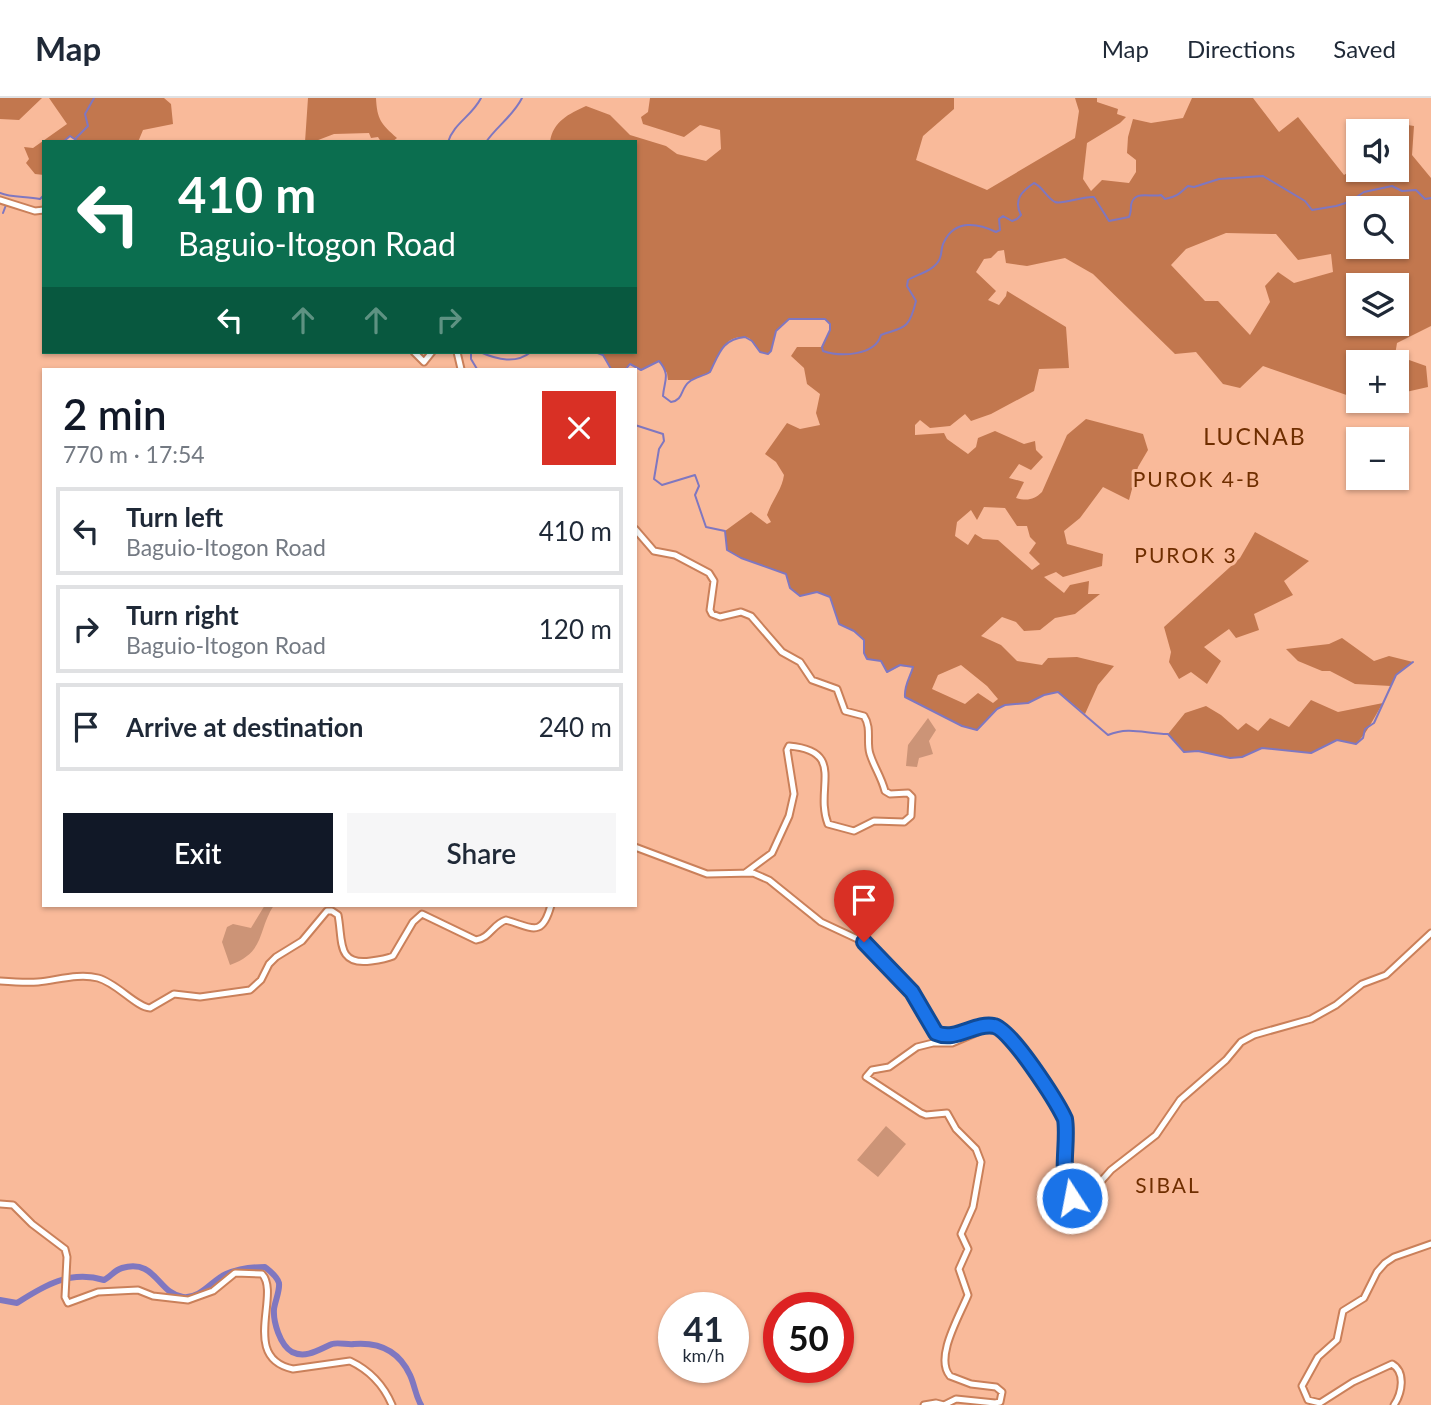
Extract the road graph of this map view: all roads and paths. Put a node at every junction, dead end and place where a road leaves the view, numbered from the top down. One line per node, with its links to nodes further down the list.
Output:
1 (0, 201): 2 (street)
2 (42, 210)
3 (416, 354): 4 (street)
4 (430, 354)
5 (637, 531): 7 (street)
6 (637, 847): 7 (street)
7 (745, 873): 11 (street)
8 (550, 907): 10 (street)
9 (1428, 938): 11 (street)
10 (0, 981)
11 (992, 1025): 16 (street)
12 (0, 1204): 14 (street)
13 (1431, 1244): 17 (street)
14 (392, 1405)
15 (924, 1405): 16 (street)
16 (944, 1405)
17 (1394, 1405)

